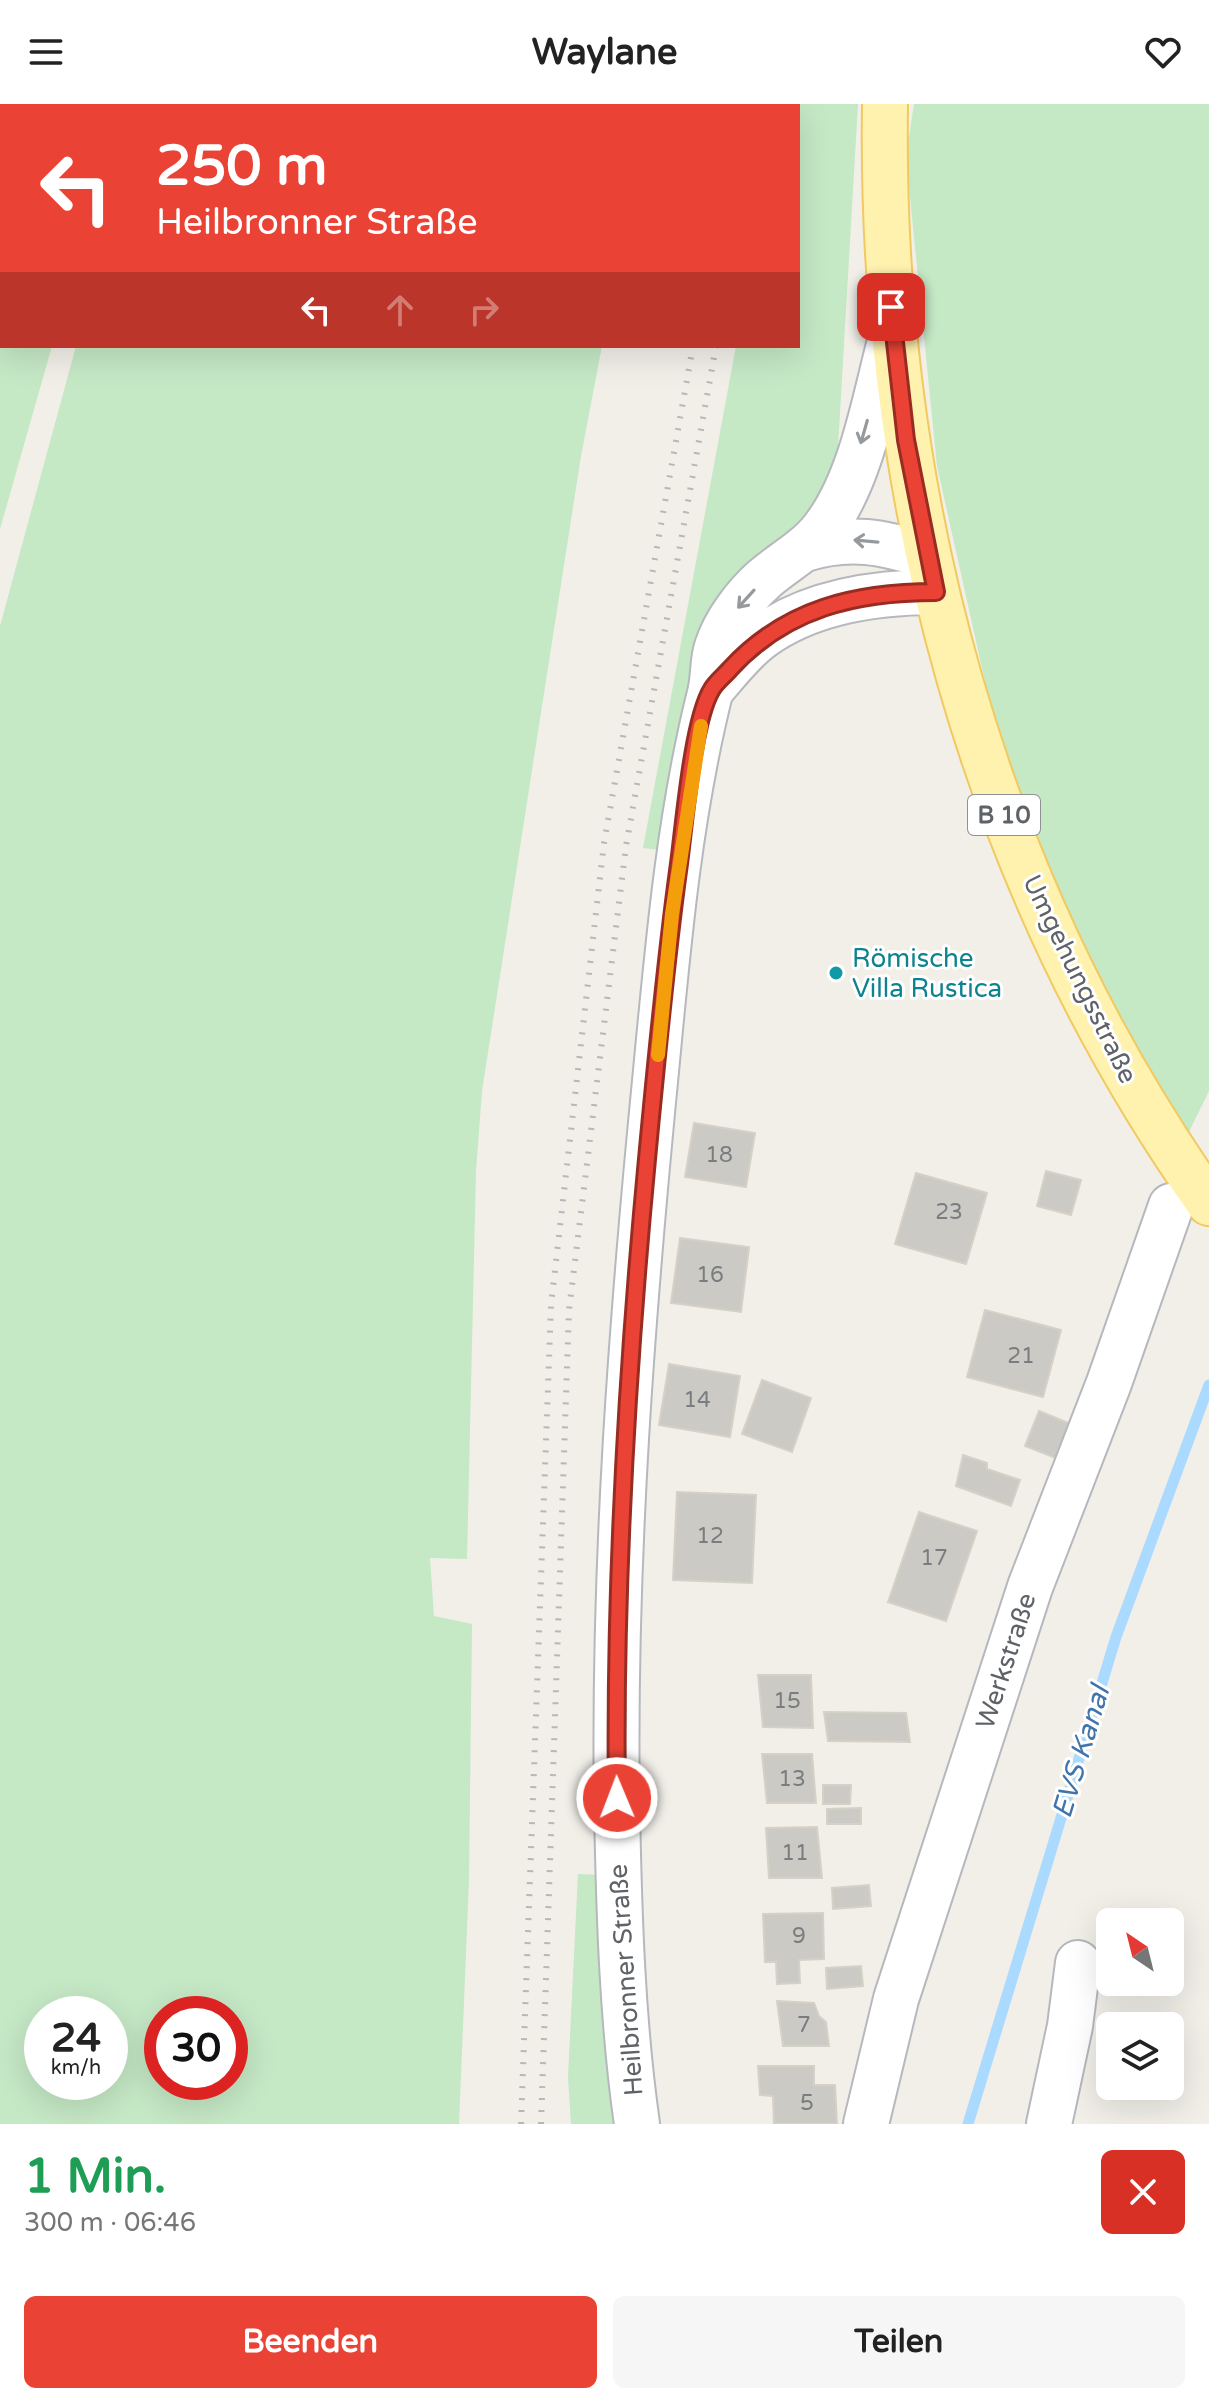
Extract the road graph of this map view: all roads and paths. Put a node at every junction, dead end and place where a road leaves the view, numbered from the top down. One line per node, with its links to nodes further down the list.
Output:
1 (885, 104): 2 (main road, Heilbronner Straße / B 10)
2 (893, 330): 3 (street, Heilbronner Straße, one-way to 3); 4 (main road, Heilbronner Straße / B 10)
3 (805, 549): 4 (street, Heilbronner Straße, one-way to 3); 5 (street, Heilbronner Straße, one-way to 5)
4 (931, 574): 5 (street, Heilbronner Straße); 6 (main road, Umgehungsstraße / B 10)
5 (711, 690): 8 (street, Heilbronner Straße)
6 (1190, 1204): 9 (street, Werkstraße)
7 (1078, 1963): 10 (street)
8 (637, 2124)
9 (866, 2124)
10 (1049, 2124)

